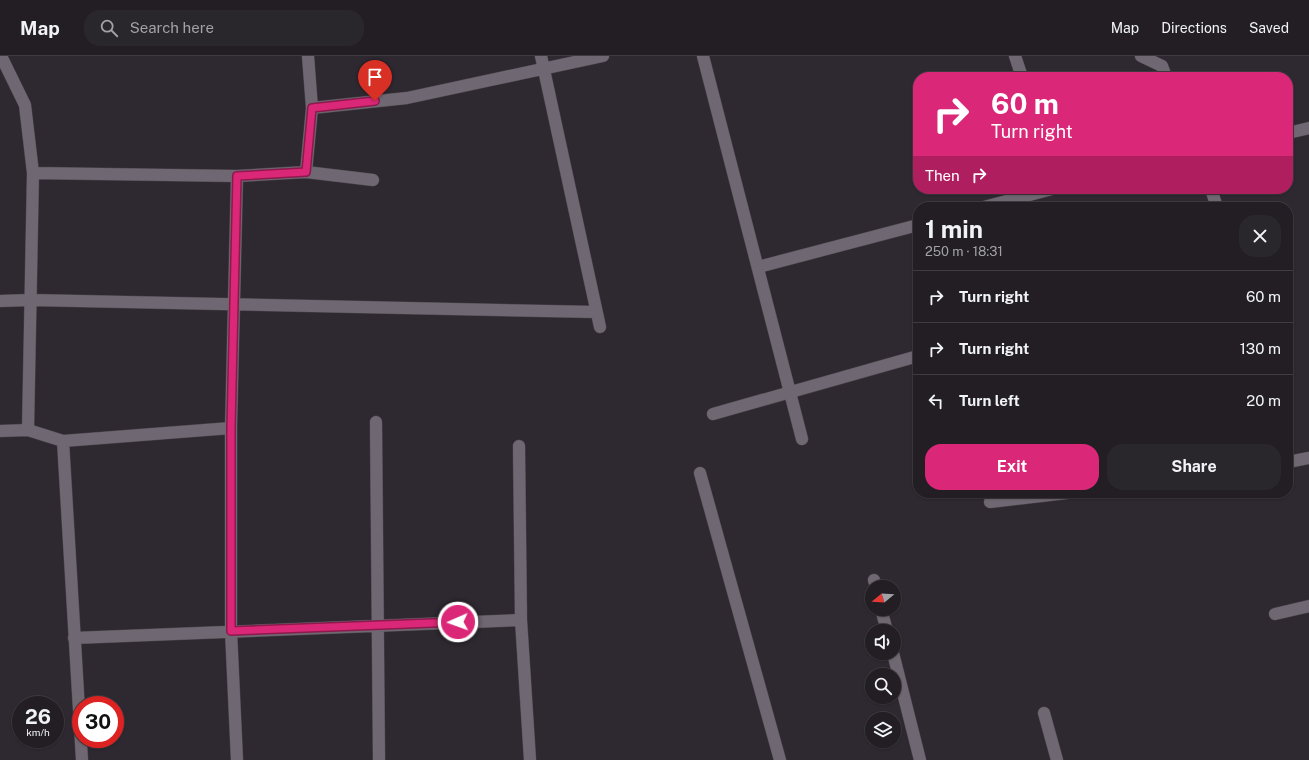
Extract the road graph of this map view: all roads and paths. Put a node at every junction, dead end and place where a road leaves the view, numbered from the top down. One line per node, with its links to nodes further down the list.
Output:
1 (1, 56): 15 (street)
2 (308, 56): 11 (street)
3 (542, 56): 8 (street)
4 (603, 56): 8 (street)
5 (703, 56): 21 (street)
6 (1015, 56): 9 (street)
7 (1141, 56): 10 (street)
8 (544, 69): 11 (street); 25 (street)
9 (1020, 72)
10 (1164, 72)
11 (312, 108): 14 (street)
12 (1309, 128): 13 (street)
13 (1293, 132)
14 (306, 172): 16 (street); 17 (street)
15 (33, 173): 16 (street); 22 (street)
16 (237, 176): 24 (street)
17 (373, 180)
18 (1033, 194): 19 (street)
19 (1003, 202)
20 (913, 225): 21 (street)
21 (758, 267): 28 (street)
22 (31, 300): 23 (street); 24 (street); 32 (street)
23 (0, 301)
24 (234, 305): 25 (street); 31 (street)
25 (596, 312): 26 (street)
26 (600, 327)
27 (913, 357): 28 (street)
28 (790, 393): 29 (street); 34 (street)
29 (712, 414)
30 (376, 422): 45 (street)
31 (231, 428): 35 (street); 46 (street)
32 (28, 430): 33 (street); 35 (street)
33 (0, 431)
34 (802, 439)
35 (63, 440): 47 (street)
36 (519, 446): 44 (street)
37 (1309, 458): 38 (street)
38 (1293, 461)
39 (700, 473): 54 (street)
40 (1024, 498): 41 (street)
41 (990, 502)
42 (1309, 606): 43 (street)
43 (1275, 614)
44 (521, 620): 45 (street); 53 (street)
45 (378, 626): 46 (street); 52 (street)
46 (231, 631): 47 (street); 51 (street)
47 (74, 638): 50 (street)
48 (895, 660): 55 (street)
49 (1044, 713): 56 (street)
50 (82, 760)
51 (237, 760)
52 (379, 760)
53 (530, 760)
54 (780, 760)
55 (920, 760)
56 (1058, 760)

